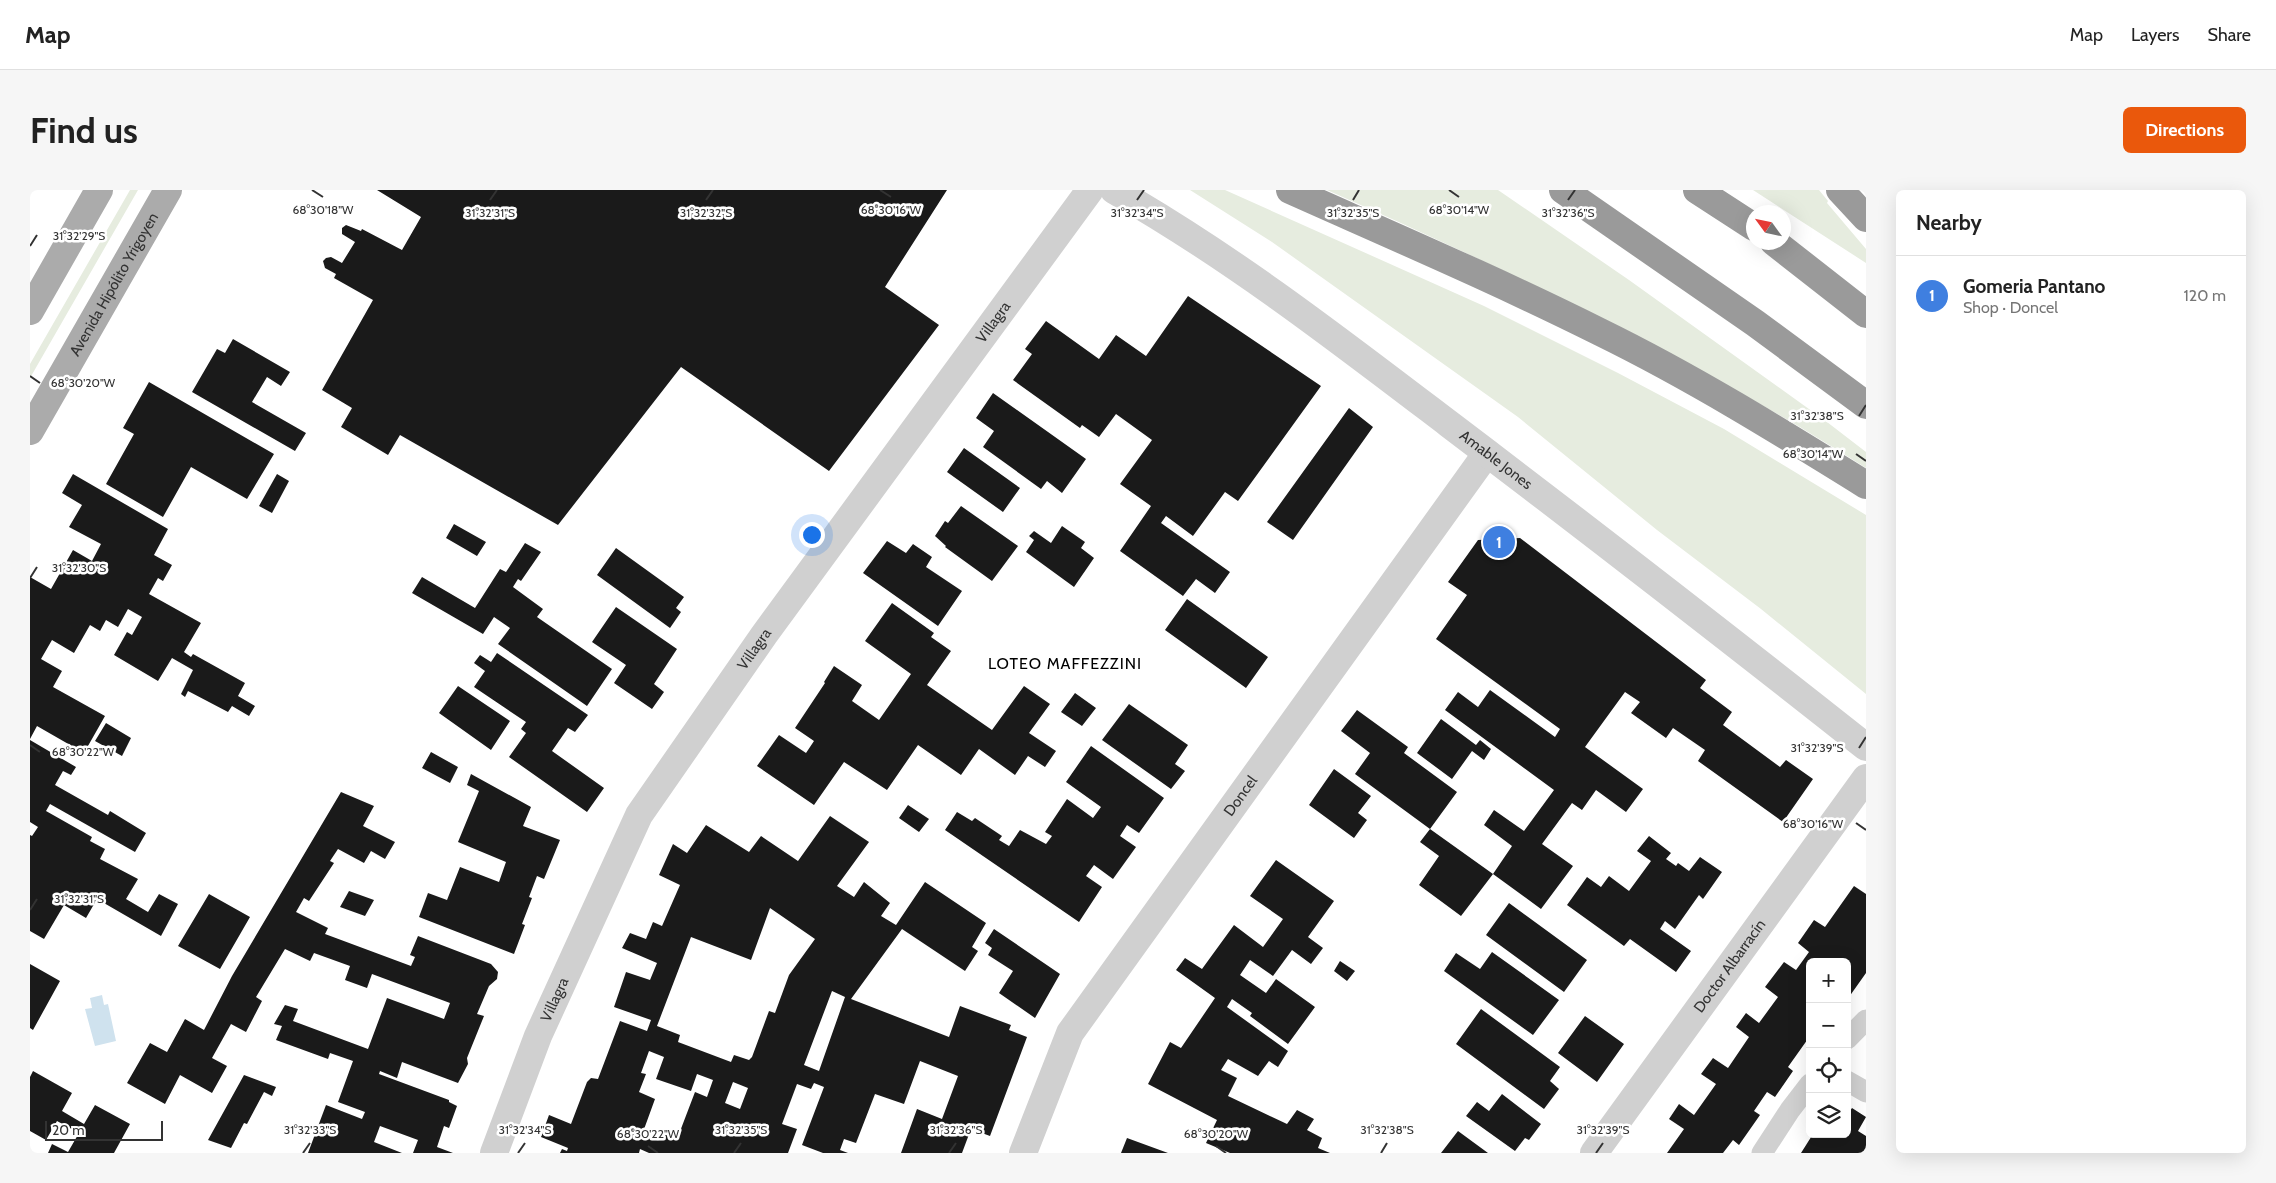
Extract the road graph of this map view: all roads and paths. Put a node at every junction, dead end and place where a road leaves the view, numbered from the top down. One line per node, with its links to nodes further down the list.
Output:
1 (99, 190): 12 (main road)
2 (168, 190): 15 (main road, Avenida Hipólito Yrigoyen)
3 (1090, 190): 25 (street, Villagra)
4 (1114, 190): 16 (street, Amable Jones)
5 (1290, 190): 17 (highway)
6 (1563, 190): 14 (highway)
7 (1697, 190): 10 (highway)
8 (1840, 190): 9 (highway)
9 (1866, 218)
10 (1746, 222)
11 (1784, 250): 13 (highway)
12 (30, 311)
13 (1866, 314)
14 (1866, 405)
15 (30, 430)
16 (1487, 453): 18 (street, Amable Jones); 26 (street, Doncel)
17 (1866, 485)
18 (1866, 747)
19 (1866, 778): 27 (street, Doctor Albarracín)
20 (1866, 1020): 21 (lane)
21 (1851, 1035)
22 (1851, 1083): 24 (lane)
23 (1806, 1089): 28 (lane)
24 (1866, 1092)
25 (494, 1153)
26 (1023, 1153)
27 (1594, 1153)
28 (1762, 1153)

